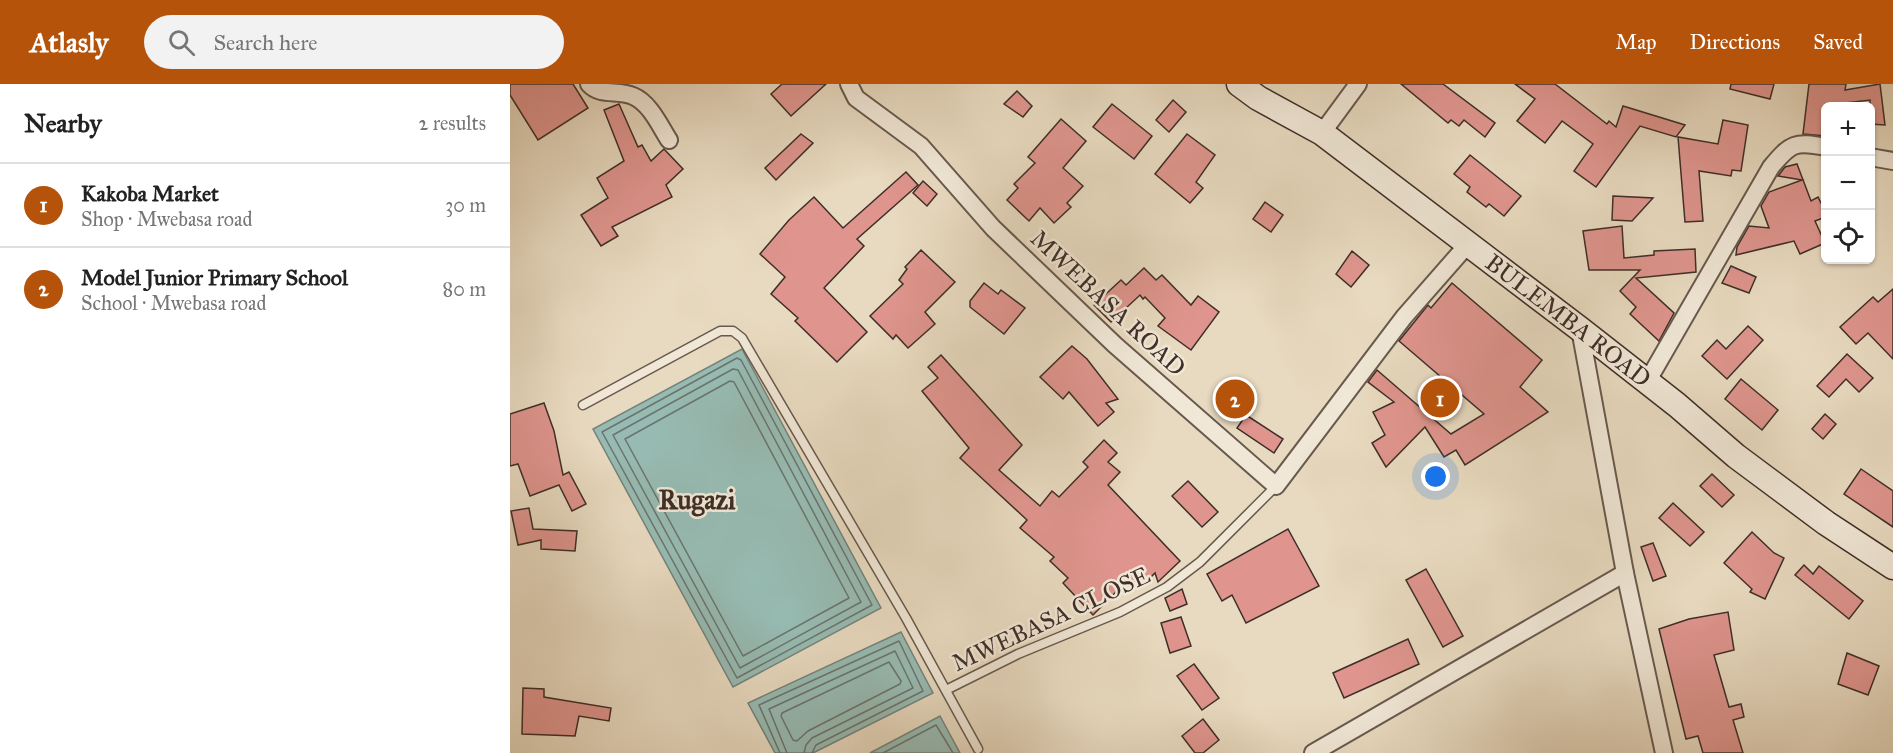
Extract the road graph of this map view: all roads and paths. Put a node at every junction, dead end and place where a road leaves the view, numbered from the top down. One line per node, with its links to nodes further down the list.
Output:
1 (589, 84): 6 (street)
2 (849, 84): 14 (street, MWEBASA ROAD)
3 (1239, 84): 5 (main road, BULEMBA ROAD)
4 (1358, 84): 5 (street)
5 (1322, 133): 10 (main road, BULEMBA ROAD)
6 (669, 140)
7 (1821, 146): 12 (street)
8 (1875, 158): 9 (street)
9 (1893, 161)
10 (1468, 244): 11 (main road, BULEMBA ROAD); 14 (street)
11 (1580, 329): 12 (main road, BULEMBA ROAD); 16 (street)
12 (1647, 382): 15 (main road, BULEMBA ROAD)
13 (583, 405): 17 (lane)
14 (1276, 486): 17 (lane, MWEBASA CLOSE)
15 (1893, 567)
16 (1625, 573): 19 (street); 20 (street)
17 (946, 690): 18 (lane)
18 (978, 749)
19 (1313, 753)
20 (1664, 753)

